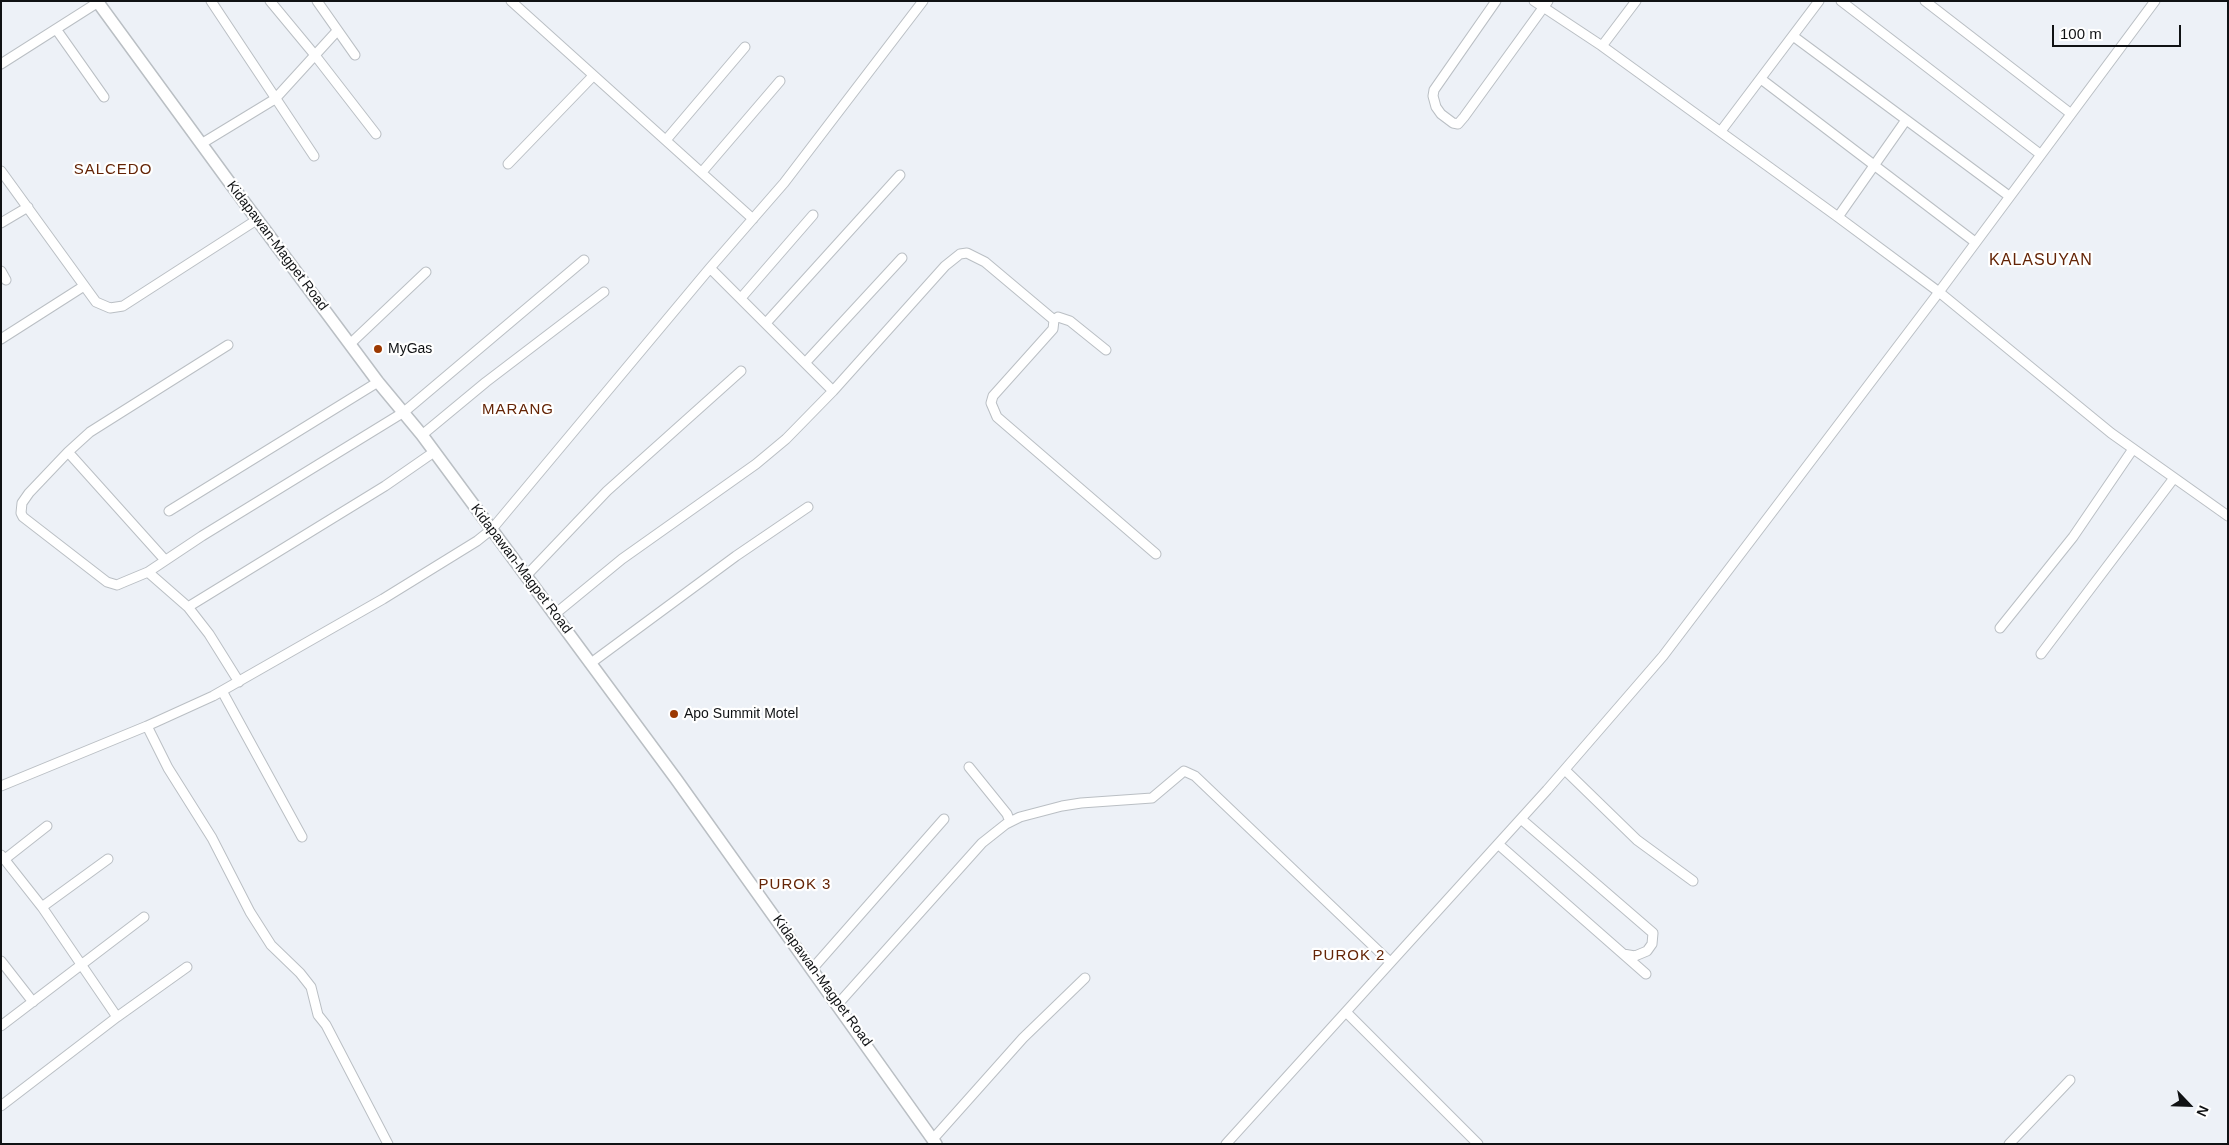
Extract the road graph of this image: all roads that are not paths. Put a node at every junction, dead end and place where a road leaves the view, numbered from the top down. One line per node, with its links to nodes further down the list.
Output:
1 (211, 1): 27 (street)
2 (270, 1): 20 (street)
3 (317, 1): 16 (street)
4 (511, 1): 23 (street)
5 (922, 1): 46 (street)
6 (1496, 1): 14 (street)
7 (1534, 1): 14 (street)
8 (1636, 1): 18 (street)
9 (1819, 1): 17 (street)
10 (1841, 1): 34 (street)
11 (1925, 1): 28 (street)
12 (2155, 1): 28 (street)
13 (98, 2): 15 (street); 33 (main road, Kidapawan-Magpet Road)
14 (1545, 4): 18 (street)
15 (56, 29): 22 (street); 26 (street)
16 (336, 31): 20 (street); 21 (street)
17 (1793, 36): 24 (street); 29 (street)
18 (1602, 46): 30 (street)
19 (745, 47): 32 (street)
20 (314, 54): 27 (street); 31 (street)
21 (355, 55)
22 (1, 64)
23 (592, 77): 32 (street); 36 (street)
24 (1761, 79): 30 (street); 37 (street)
25 (780, 80): 39 (street)
26 (104, 97)
27 (275, 99): 33 (street); 35 (street)
28 (2070, 114): 34 (street)
29 (1906, 120): 37 (street); 41 (street)
30 (1721, 131): 44 (street)
31 (376, 134)
32 (666, 140): 39 (street)
33 (201, 144): 45 (main road, Kidapawan-Magpet Road)
34 (2040, 154): 41 (street)
35 (314, 156)
36 (508, 164)
37 (1874, 165): 44 (street); 48 (street)
38 (1, 171): 42 (street)
39 (702, 172): 46 (street)
40 (900, 176): 58 (street)
41 (2009, 196): 48 (street)
42 (28, 207): 47 (street); 53 (street)
43 (813, 215): 56 (street)
44 (1838, 216): 55 (street)
45 (258, 219): 53 (street); 60 (main road, Kidapawan-Magpet Road)
46 (752, 219): 51 (street)
47 (1, 223)
48 (1975, 242): 55 (street)
49 (902, 258): 63 (street)
50 (584, 260): 67 (street)
51 (710, 268): 56 (street); 76 (street)
52 (426, 272): 60 (street)
53 (84, 286): 59 (street)
54 (604, 292): 68 (street)
55 (1939, 292): 69 (street); 90 (street)
56 (740, 298): 58 (street)
57 (1054, 320): 62 (street); 66 (street); 77 (street)
58 (766, 323): 63 (street)
59 (1, 339)
60 (350, 344): 65 (main road, Kidapawan-Magpet Road)
61 (228, 345): 70 (street)
62 (1106, 350)
63 (805, 363): 66 (street)
64 (741, 371): 80 (street)
65 (378, 382): 67 (main road, Kidapawan-Magpet Road); 74 (street)
66 (833, 391): 82 (street)
67 (404, 412): 68 (main road, Kidapawan-Magpet Road); 78 (street)
68 (422, 435): 71 (main road, Kidapawan-Magpet Road)
69 (2133, 449): 72 (street); 83 (street)
70 (68, 452): 78 (street); 79 (street)
71 (434, 452): 76 (main road, Kidapawan-Magpet Road); 81 (street)
72 (2174, 478): 75 (street); 84 (street)
73 (808, 507): 85 (street)
74 (169, 510)
75 (2228, 516)
76 (492, 529): 80 (main road, Kidapawan-Magpet Road); 86 (street)
77 (1156, 554)
78 (165, 560): 79 (street)
79 (148, 572): 81 (street)
80 (526, 576): 82 (main road, Kidapawan-Magpet Road)
81 (188, 607): 86 (street)
82 (555, 614): 85 (main road, Kidapawan-Magpet Road)
83 (2000, 628)
84 (2042, 654)
85 (591, 663): 108 (main road, Kidapawan-Magpet Road)
86 (239, 682): 87 (street)
87 (222, 691): 88 (street); 96 (street)
88 (147, 726): 91 (street); 119 (street)
89 (969, 767): 94 (street)
90 (1565, 770): 93 (street); 100 (street)
91 (1, 786)
92 (944, 820): 108 (street)
93 (1521, 820): 97 (street); 103 (street)
94 (1010, 822): 105 (street); 112 (street)
95 (47, 826): 98 (street)
96 (302, 837)
97 (1498, 844): 103 (street); 105 (street)
98 (3, 857): 101 (street)
99 (108, 860): 101 (street)
100 (1693, 881)
101 (42, 907): 106 (street)
102 (144, 917): 106 (street)
103 (1624, 954): 109 (street)
104 (1, 961): 111 (street)
105 (1390, 962): 113 (street)
106 (80, 964): 111 (street); 114 (street)
107 (187, 967): 114 (street)
108 (813, 968): 112 (main road, Kidapawan-Magpet Road)
109 (1646, 974)
110 (1085, 978): 118 (street)
111 (33, 1002): 115 (street)
112 (838, 1004): 118 (main road, Kidapawan-Magpet Road)
113 (1346, 1012): 120 (street); 121 (street)
114 (117, 1017): 117 (street)
115 (1, 1026)
116 (2070, 1080): 122 (street)
117 (1, 1106)
118 (934, 1141)
119 (388, 1144)
120 (1226, 1144)
121 (1478, 1144)
122 (2009, 1144)

